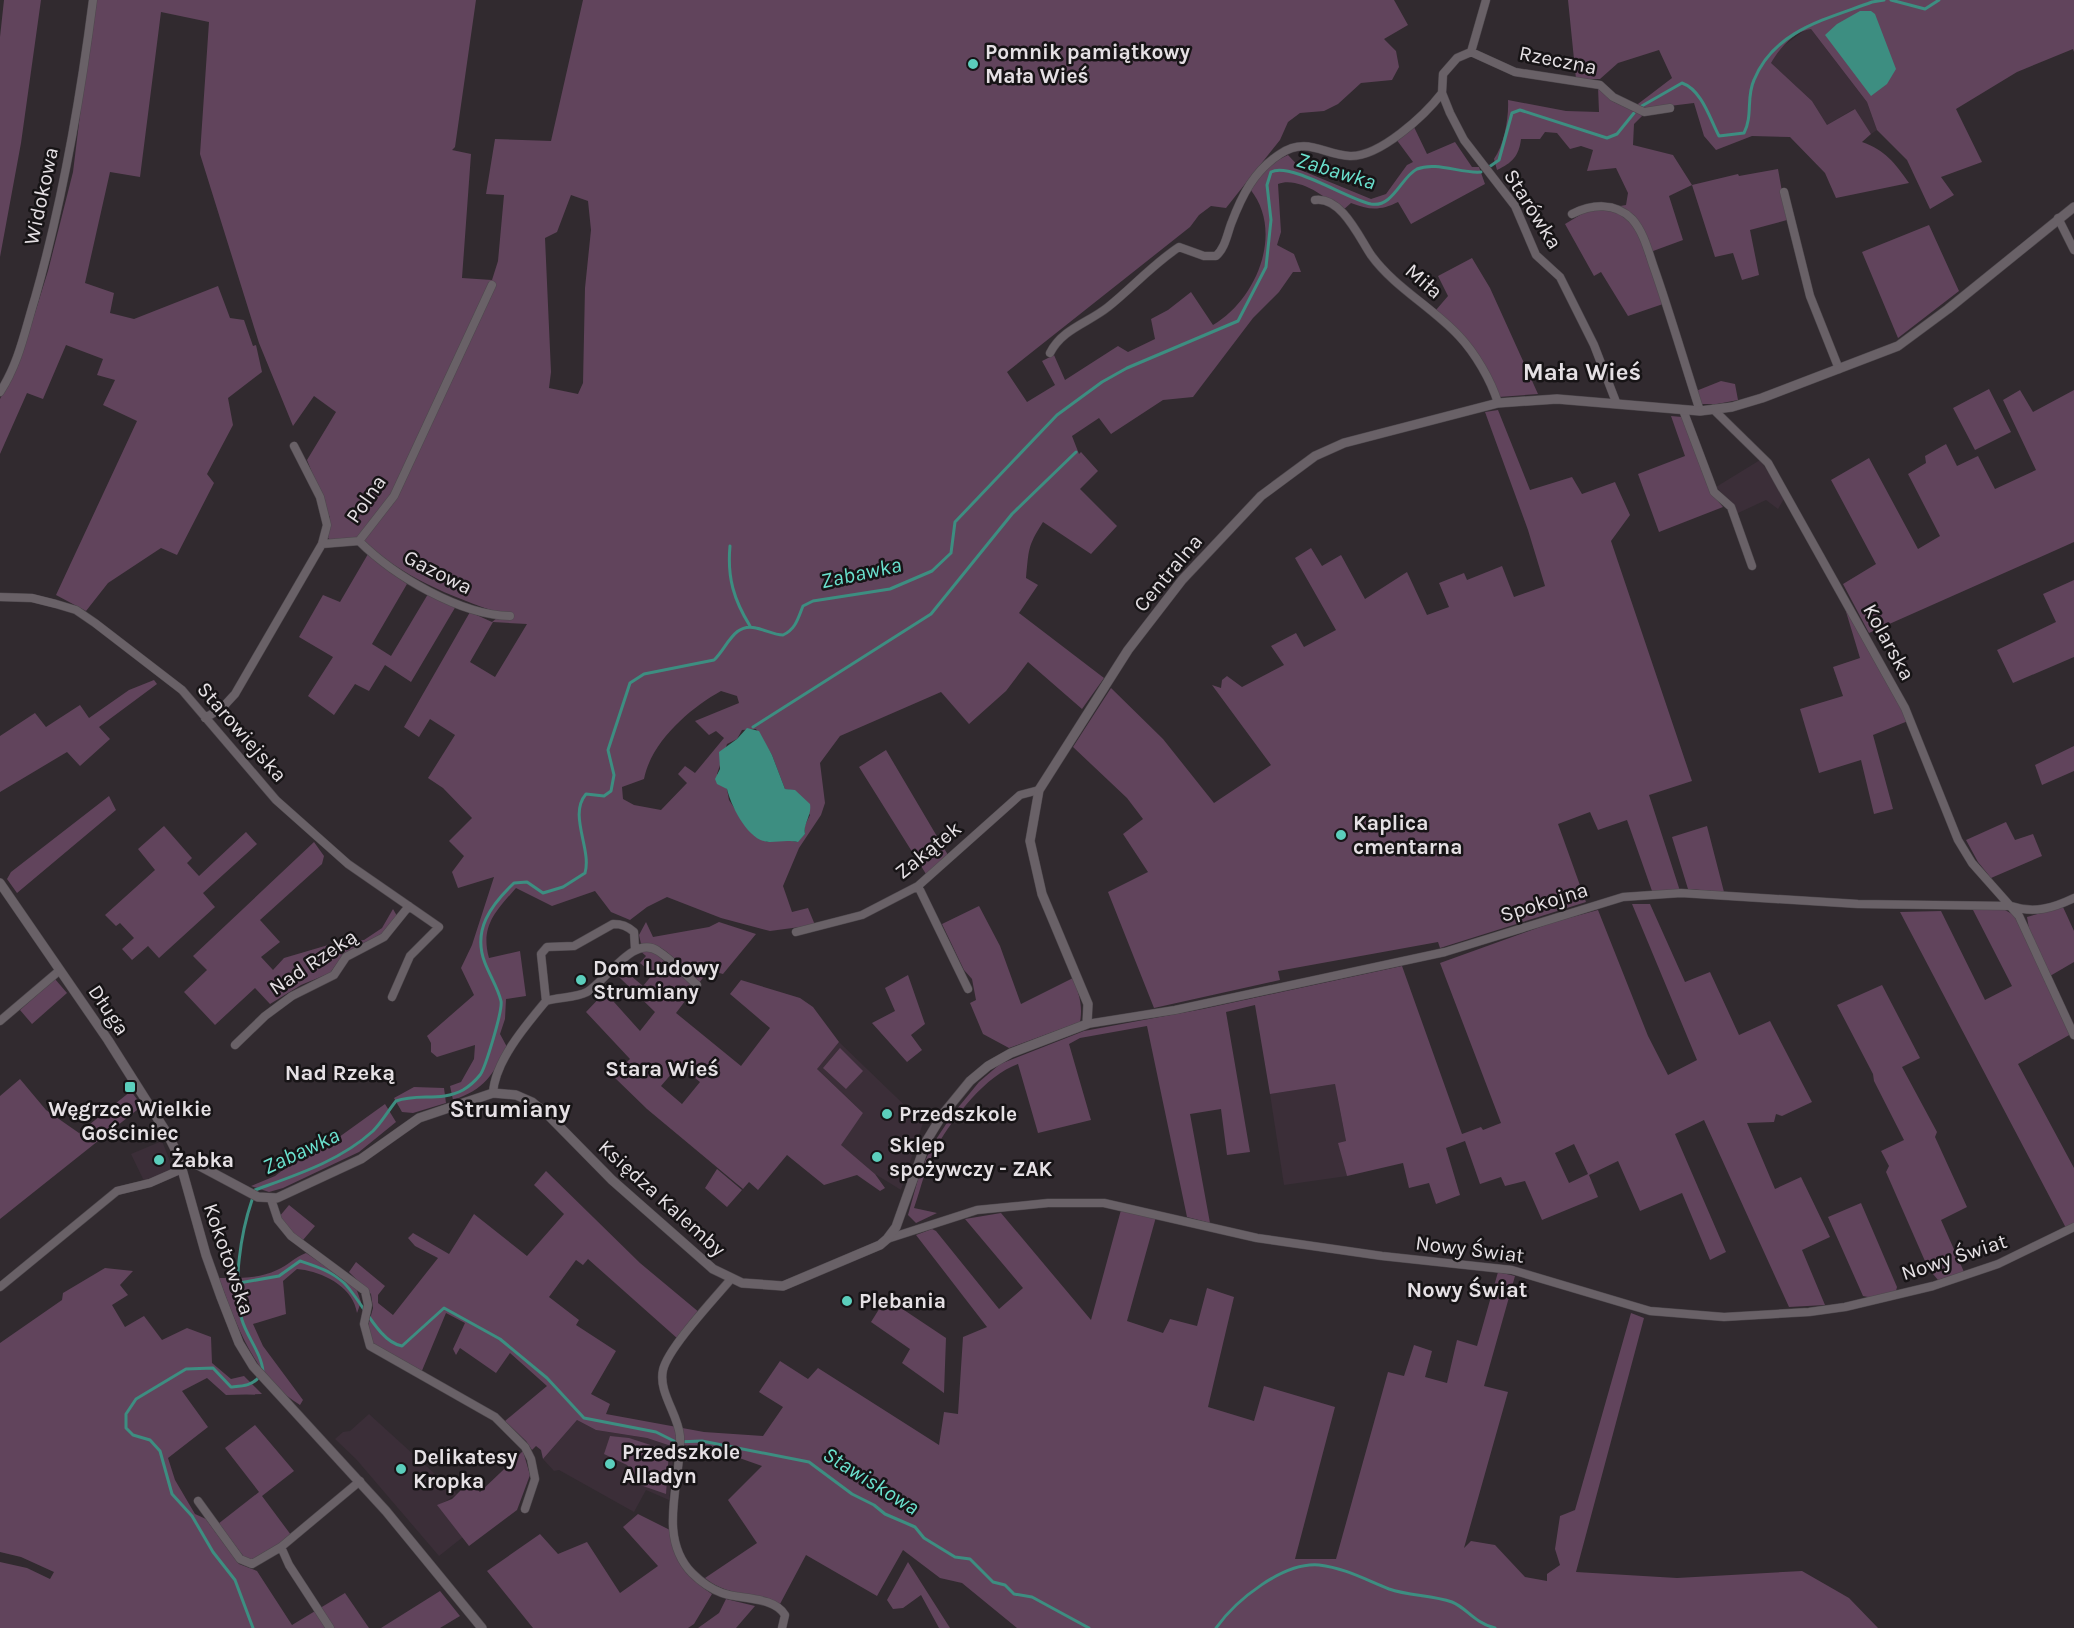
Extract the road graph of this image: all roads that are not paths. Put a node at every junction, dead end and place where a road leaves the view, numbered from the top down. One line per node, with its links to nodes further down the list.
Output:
1 (93, 0): 15 (street, Widokowa)
2 (1486, 0): 3 (street)
3 (1471, 52): 4 (street); 5 (street, Rzeczna)
4 (1442, 93): 13 (street); 16 (street, Starówka)
5 (1670, 108)
6 (1784, 192): 14 (street)
7 (1315, 200): 17 (street, Miła)
8 (2074, 207): 10 (street, Centralna)
9 (1572, 214): 20 (street)
10 (2058, 218): 11 (street); 14 (street, Centralna)
11 (2074, 250)
12 (492, 285): 22 (street, Polna)
13 (1050, 353)
14 (1839, 369): 18 (street, Centralna)
15 (0, 392)
16 (1616, 402): 17 (street, Centralna); 19 (street, Centralna)
17 (1498, 403): 28 (street, Centralna)
18 (1713, 409): 20 (street, Centralna); 33 (street, Kolarska)
19 (1683, 410): 20 (street, Centralna); 24 (street)
20 (1700, 411)
21 (294, 446): 23 (street)
22 (359, 541): 23 (street, Polna); 26 (street, Gazowa)
23 (322, 544): 27 (street)
24 (1752, 566)
25 (0, 597): 27 (street, Starowiejska)
26 (510, 616)
27 (205, 718): 32 (street, Starowiejska)
28 (1039, 790): 30 (street, Zakątek); 42 (street, Centralna)
29 (0, 883): 36 (street, Długa)
30 (918, 886): 34 (street, Zakątek); 38 (street)
31 (2074, 898): 33 (street, Spokojna)
32 (409, 906): 39 (street, Starowiejska); 44 (street, Nad Rzeką)
33 (2011, 906): 42 (street, Spokojna); 43 (street, Kolarska)
34 (796, 932)
35 (635, 949): 37 (street); 40 (street); 40 (street)
36 (60, 970): 41 (street); 46 (street, Długa)
37 (697, 985)
38 (968, 989)
39 (392, 997)
40 (546, 1000): 45 (street)
41 (0, 1021)
42 (1087, 1024): 49 (street)
43 (2074, 1035)
44 (235, 1046)
45 (493, 1093): 47 (street, Księdza Kalemby); 50 (street, Księdza Kalemby)
46 (181, 1166): 47 (street); 51 (street); 52 (street, Kokotowska)
47 (271, 1199): 54 (street)
48 (2074, 1227): 49 (street, Nowy Świat)
49 (887, 1239): 50 (street, Księdza Kalemby)
50 (731, 1279): 58 (street)
51 (0, 1287)
52 (360, 1481): 55 (street); 57 (street, Kokotowska)
53 (198, 1501): 55 (street)
54 (525, 1509)
55 (281, 1547): 56 (street)
56 (330, 1628)
57 (482, 1628)
58 (782, 1628)

